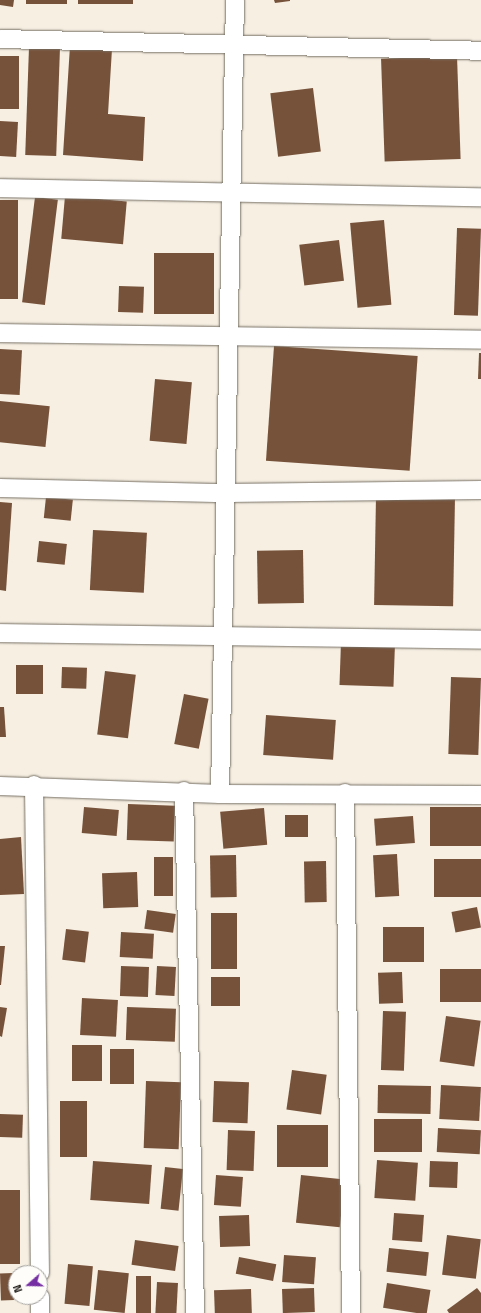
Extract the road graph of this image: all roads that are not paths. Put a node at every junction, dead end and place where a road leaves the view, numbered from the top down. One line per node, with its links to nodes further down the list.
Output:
1 (235, 0): 3 (street)
2 (0, 39): 3 (street)
3 (234, 44): 4 (street); 6 (street)
4 (481, 51)
5 (0, 188): 6 (street)
6 (231, 191): 7 (street); 9 (street)
7 (481, 197)
8 (0, 334): 9 (street)
9 (229, 337): 10 (street); 13 (street)
10 (481, 340)
11 (0, 488): 13 (street)
12 (481, 490): 13 (street)
13 (226, 494): 15 (street)
14 (0, 633): 15 (street)
15 (224, 637): 16 (street); 21 (street)
16 (481, 640)
17 (34, 785): 18 (street); 19 (street); 23 (street)
18 (0, 786)
19 (184, 791): 21 (street); 24 (street)
20 (345, 793): 21 (street); 22 (street); 25 (street)
21 (220, 794)
22 (481, 795)
23 (40, 1265)
24 (195, 1313)
25 (351, 1313)

